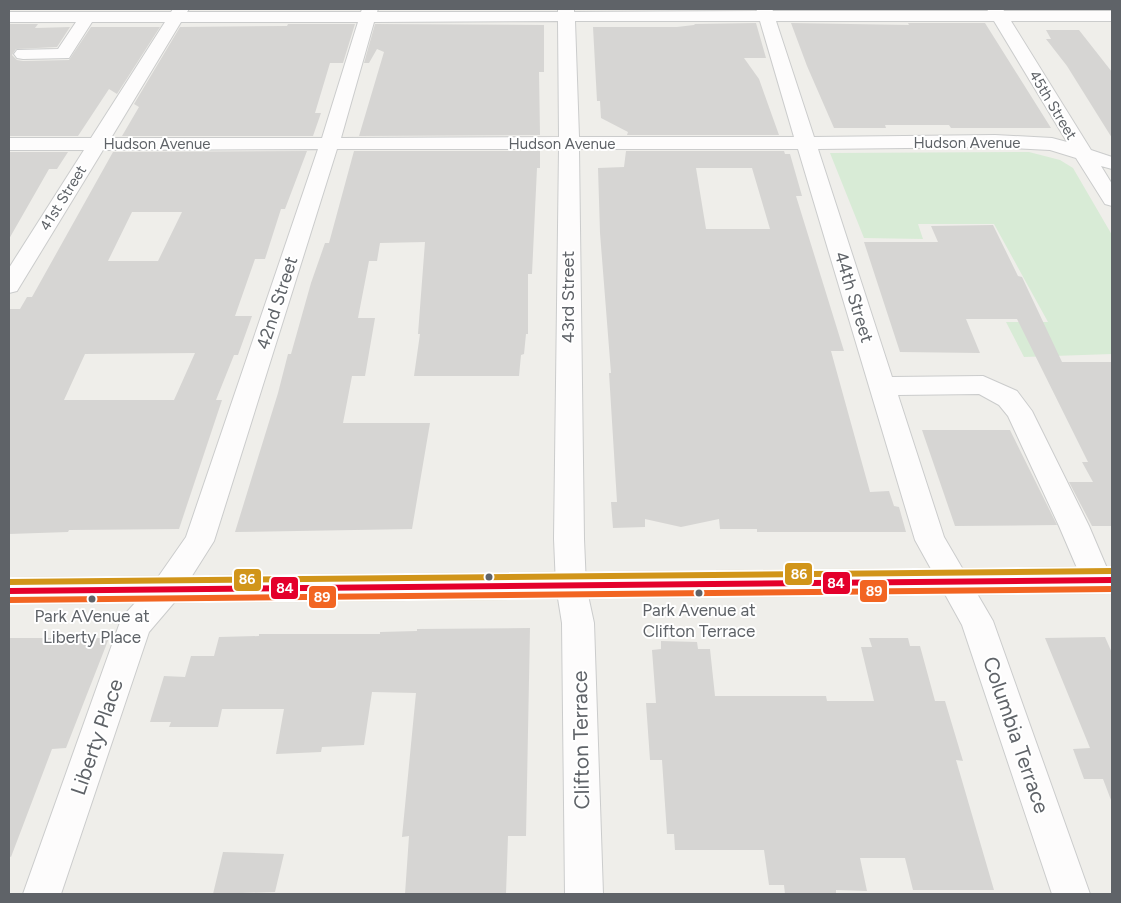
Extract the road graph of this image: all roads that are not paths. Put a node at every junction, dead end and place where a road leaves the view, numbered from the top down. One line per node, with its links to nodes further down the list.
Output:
1 (765, 12): 4 (street); 5 (street); 10 (street, 44th Street)
2 (179, 13): 3 (street); 8 (street); 12 (street, 41st Street)
3 (368, 13): 4 (street); 13 (street, 42nd Street)
4 (566, 13): 14 (street, 43rd Street)
5 (998, 13): 6 (street); 15 (street, 45th Street)
6 (1112, 16)
7 (9, 17): 8 (street)
8 (86, 17): 9 (street)
9 (23, 54)
10 (806, 143): 14 (street, Hudson Avenue); 15 (street, Hudson Avenue); 19 (street, 44th Street)
11 (9, 144): 12 (street, Hudson Avenue)
12 (96, 144): 13 (street, Hudson Avenue); 18 (street, 41st Street)
13 (329, 144): 14 (street, Hudson Avenue); 23 (street, 42nd Street)
14 (568, 144): 22 (street, 43rd Street)
15 (1083, 154): 16 (street, Hudson Avenue); 17 (street, 45th Street)
16 (1112, 163)
17 (1112, 200)
18 (9, 286)
19 (882, 386): 20 (street, 44th Street); 21 (street)
20 (953, 580): 21 (main road); 22 (main road); 27 (street, Columbia Terrace)
21 (1104, 580)
22 (571, 586): 23 (main road); 26 (street, Clifton Terrace)
23 (167, 589): 24 (main road); 25 (street, Liberty Place)
24 (9, 591)
25 (42, 894)
26 (584, 894)
27 (1071, 894)

